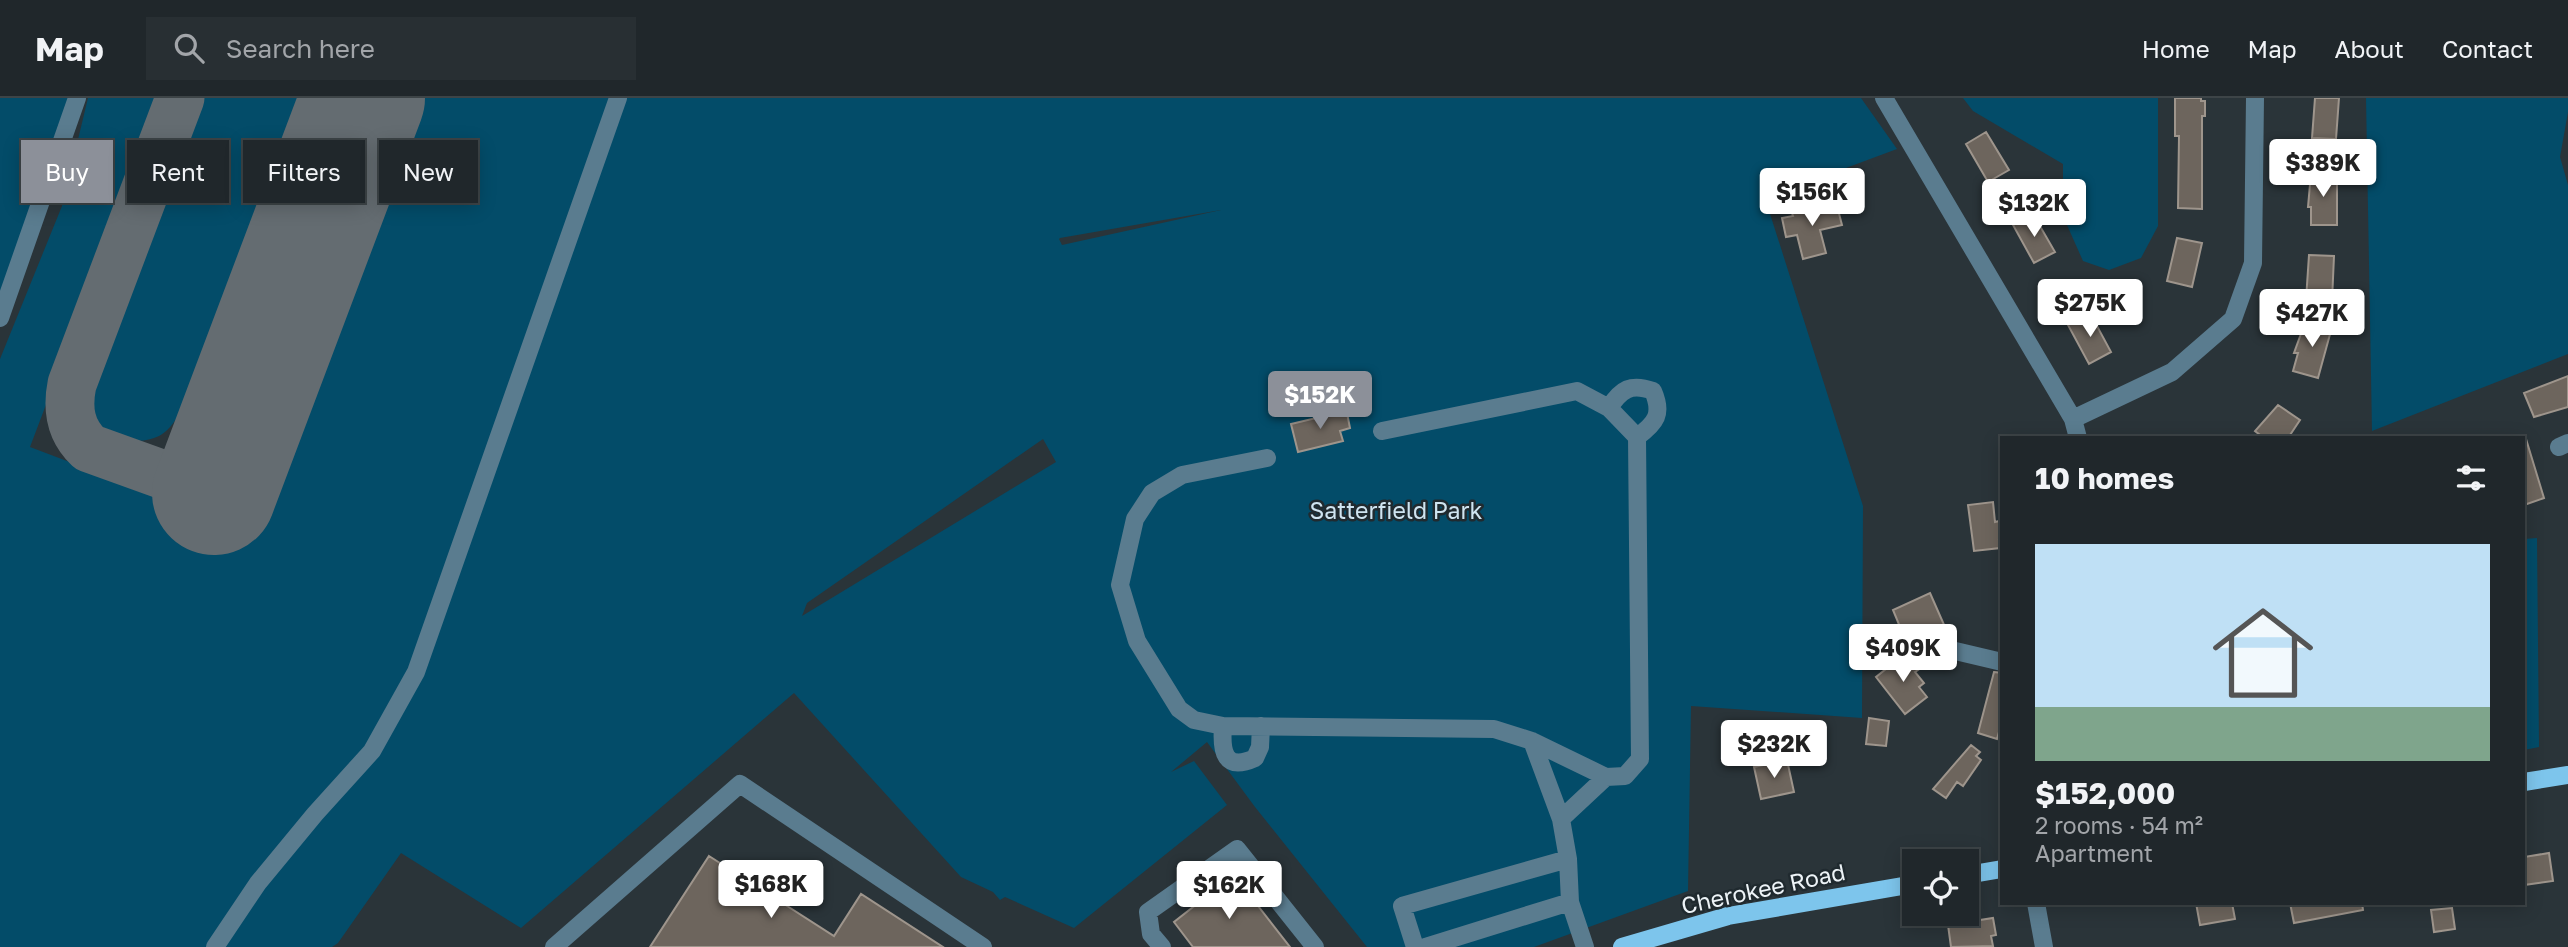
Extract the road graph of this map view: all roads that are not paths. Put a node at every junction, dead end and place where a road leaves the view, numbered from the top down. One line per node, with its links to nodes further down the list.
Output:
1 (77, 98): 5 (street)
2 (618, 98): 27 (street)
3 (1885, 98): 7 (street)
4 (2255, 98): 7 (street)
5 (0, 318)
6 (1609, 408): 8 (street); 10 (street); 10 (street)
7 (2074, 419): 9 (street)
8 (1382, 431)
9 (2078, 436)
10 (1637, 437): 18 (street)
11 (1267, 458): 14 (street)
12 (1930, 645): 13 (street)
13 (2000, 662)
14 (1223, 726): 15 (street); 15 (street)
15 (1261, 726): 16 (street)
16 (1532, 741): 18 (street); 20 (street)
17 (2568, 775): 19 (main road)
18 (1606, 777): 20 (street)
19 (2525, 782)
20 (1561, 819): 21 (street)
21 (1567, 859): 25 (street); 32 (street)
22 (2000, 869): 23 (main road)
23 (1979, 873)
24 (1902, 886): 35 (main road, Cherokee Road)
25 (1570, 902): 33 (street); 34 (street)
26 (2036, 905): 36 (street)
27 (215, 947)
28 (554, 947): 29 (street)
29 (983, 947)
30 (1162, 947): 31 (street)
31 (1315, 947)
32 (1415, 947)
33 (1425, 947)
34 (1585, 947)
35 (1622, 947)
36 (2044, 947)

